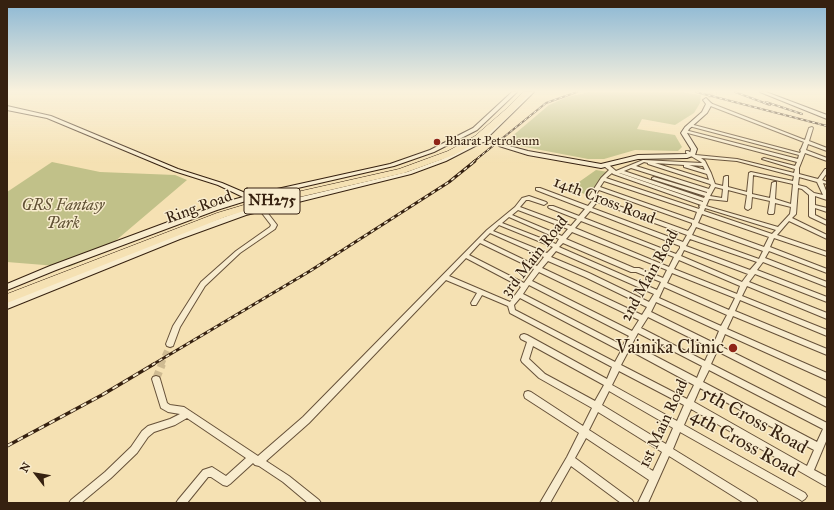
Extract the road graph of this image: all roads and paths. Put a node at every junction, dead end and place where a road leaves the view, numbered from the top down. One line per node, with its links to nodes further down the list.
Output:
1 (43, 116): 44 (street)
2 (489, 116): 44 (street)
3 (494, 116): 44 (highway, Ring Road / NH275)
4 (504, 116): 12 (highway, Ring Road / NH275)
5 (506, 116): 12 (street)
6 (695, 116): 18 (street)
7 (701, 116): 9 (street)
8 (744, 116): 14 (street)
9 (690, 125): 11 (street); 13 (street)
10 (811, 128): 14 (street, 1st Main Road)
11 (685, 131): 16 (street); 18 (street)
12 (480, 139): 15 (street); 44 (highway, Ring Road / NH275)
13 (750, 141): 16 (street); 26 (street)
14 (805, 142): 17 (street); 26 (street, 1st Main Road)
15 (494, 143)
16 (747, 147): 26 (street)
17 (827, 150)
18 (693, 154): 25 (street); 26 (street); 27 (street); 27 (street)
19 (764, 159): 26 (street)
20 (827, 160): 26 (street)
21 (642, 161): 22 (street); 24 (street); 38 (street)
22 (657, 161): 23 (street); 38 (street)
23 (673, 162): 25 (street); 38 (street)
24 (634, 165): 28 (street); 38 (street)
25 (705, 165): 38 (street)
26 (798, 168): 32 (street); 39 (street); 40 (street); 45 (street, 1st Main Road)
27 (611, 170): 28 (street); 31 (street); 38 (street)
28 (623, 170): 38 (street)
29 (827, 170): 32 (street)
30 (726, 177): 36 (street)
31 (603, 179): 35 (street); 38 (street)
32 (819, 181): 33 (street); 42 (street)
33 (827, 183)
34 (774, 184): 43 (street)
35 (598, 188): 41 (street); 56 (street)
36 (725, 188): 38 (street); 38 (street); 39 (street)
37 (538, 189): 49 (street, 14th Cross Road)
38 (708, 192): 56 (street, 2nd Main Road); 59 (street); 62 (street)
39 (749, 194): 43 (street); 48 (street)
40 (812, 194): 42 (street); 46 (street)
41 (594, 198): 49 (street, 3rd Main Road); 61 (street)
42 (827, 198)
43 (772, 200): 45 (street); 51 (street)
44 (255, 202): 83 (street); 85 (highway, Ring Road / NH275); 89 (highway, Ring Road / NH275); 92 (street); 100 (street)
45 (794, 206): 53 (street, 1st Main Road)
46 (812, 206): 50 (street); 57 (street)
47 (517, 208): 52 (street); 54 (street); 58 (street)
48 (748, 208)
49 (588, 209): 54 (street, 3rd Main Road); 66 (street, 14th Cross Road)
50 (827, 210)
51 (771, 213)
52 (508, 215): 55 (street); 64 (street)
53 (789, 219): 59 (street, 1st Main Road); 63 (street)
54 (580, 220): 58 (street, 3rd Main Road); 72 (street)
55 (498, 223): 60 (street); 67 (street)
56 (694, 223): 61 (street, 2nd Main Road); 68 (street)
57 (827, 223)
58 (571, 228): 64 (street, 3rd Main Road); 75 (street)
59 (780, 229): 62 (street, 1st Main Road)
60 (489, 231): 65 (street); 71 (street)
61 (689, 235): 66 (street, 2nd Main Road); 73 (street)
62 (772, 237): 68 (street, 1st Main Road); 69 (street)
63 (827, 238)
64 (563, 239): 67 (street, 3rd Main Road); 79 (street)
65 (480, 241): 70 (street); 74 (street)
66 (683, 246): 72 (street, 2nd Main Road); 77 (street, 14th Cross Road)
67 (556, 247): 71 (street, 3rd Main Road); 87 (street)
68 (766, 249): 73 (street, 1st Main Road); 76 (street)
69 (827, 254)
70 (466, 256): 78 (street); 80 (street)
71 (548, 257): 74 (street, 3rd Main Road); 94 (street)
72 (677, 257): 75 (street, 2nd Main Road); 81 (street)
73 (761, 260): 77 (street, 1st Main Road); 82 (street)
74 (538, 268): 80 (street, 3rd Main Road); 94 (street)
75 (669, 270): 79 (street, 2nd Main Road); 88 (street)
76 (827, 271)
77 (753, 272): 81 (street, 1st Main Road); 90 (street, 14th Cross Road)
78 (446, 277): 84 (street, 5th Cross Road); 120 (street)
79 (664, 282): 87 (street, 2nd Main Road); 95 (street)
80 (526, 284): 86 (street, 3rd Main Road); 98 (street)
81 (745, 284): 88 (street, 1st Main Road); 96 (street)
82 (827, 285)
83 (7, 288)
84 (481, 292): 91 (street); 93 (street, 5th Cross Road)
85 (7, 293)
86 (519, 295): 93 (street, 3rd Main Road); 101 (street)
87 (657, 296): 94 (street, 2nd Main Road); 97 (street)
88 (739, 298): 95 (street, 1st Main Road); 99 (street)
89 (7, 299)
90 (827, 300)
91 (474, 302)
92 (7, 306)
93 (511, 308): 104 (street, 5th Cross Road)
94 (647, 313): 98 (street, 2nd Main Road); 102 (street)
95 (732, 314): 97 (street, 1st Main Road); 103 (street)
96 (827, 316)
97 (724, 331): 102 (street, 1st Main Road); 106 (street)
98 (635, 332): 101 (street, 2nd Main Road); 105 (street)
99 (827, 333)
100 (170, 344)
101 (626, 347): 104 (street, 2nd Main Road); 108 (street)
102 (716, 347): 105 (street, 1st Main Road); 111 (street)
103 (827, 352)
104 (618, 365): 109 (street, 2nd Main Road); 112 (street, 5th Cross Road)
105 (707, 365): 108 (street, 1st Main Road); 116 (street)
106 (827, 378)
107 (156, 379): 114 (street)
108 (699, 383): 112 (street, 1st Main Road); 118 (street)
109 (608, 385): 113 (street, 2nd Main Road); 113 (street, 4th Cross Road); 115 (street, 4th Cross Road)
110 (528, 395): 117 (street)
111 (827, 403)
112 (689, 404): 115 (street, 1st Main Road); 122 (street, 5th Cross Road)
113 (596, 406): 117 (street, 2nd Main Road); 119 (street)
114 (187, 414): 120 (street); 126 (street)
115 (679, 427): 119 (street, 1st Main Road); 125 (street, 4th Cross Road)
116 (827, 428): 118 (street)
117 (584, 430): 121 (street, 2nd Main Road); 123 (street)
118 (823, 445): 122 (street)
119 (667, 451): 123 (street, 1st Main Road); 132 (street)
120 (255, 460): 127 (street); 128 (street)
121 (570, 460): 129 (street, 2nd Main Road); 130 (street)
122 (809, 471): 124 (street, 5th Cross Road)
123 (655, 478): 131 (street, 1st Main Road)
124 (827, 482)
125 (802, 496)
126 (74, 503)
127 (181, 503)
128 (316, 503)
129 (545, 503)
130 (629, 503)
131 (643, 503)
132 (753, 503)

